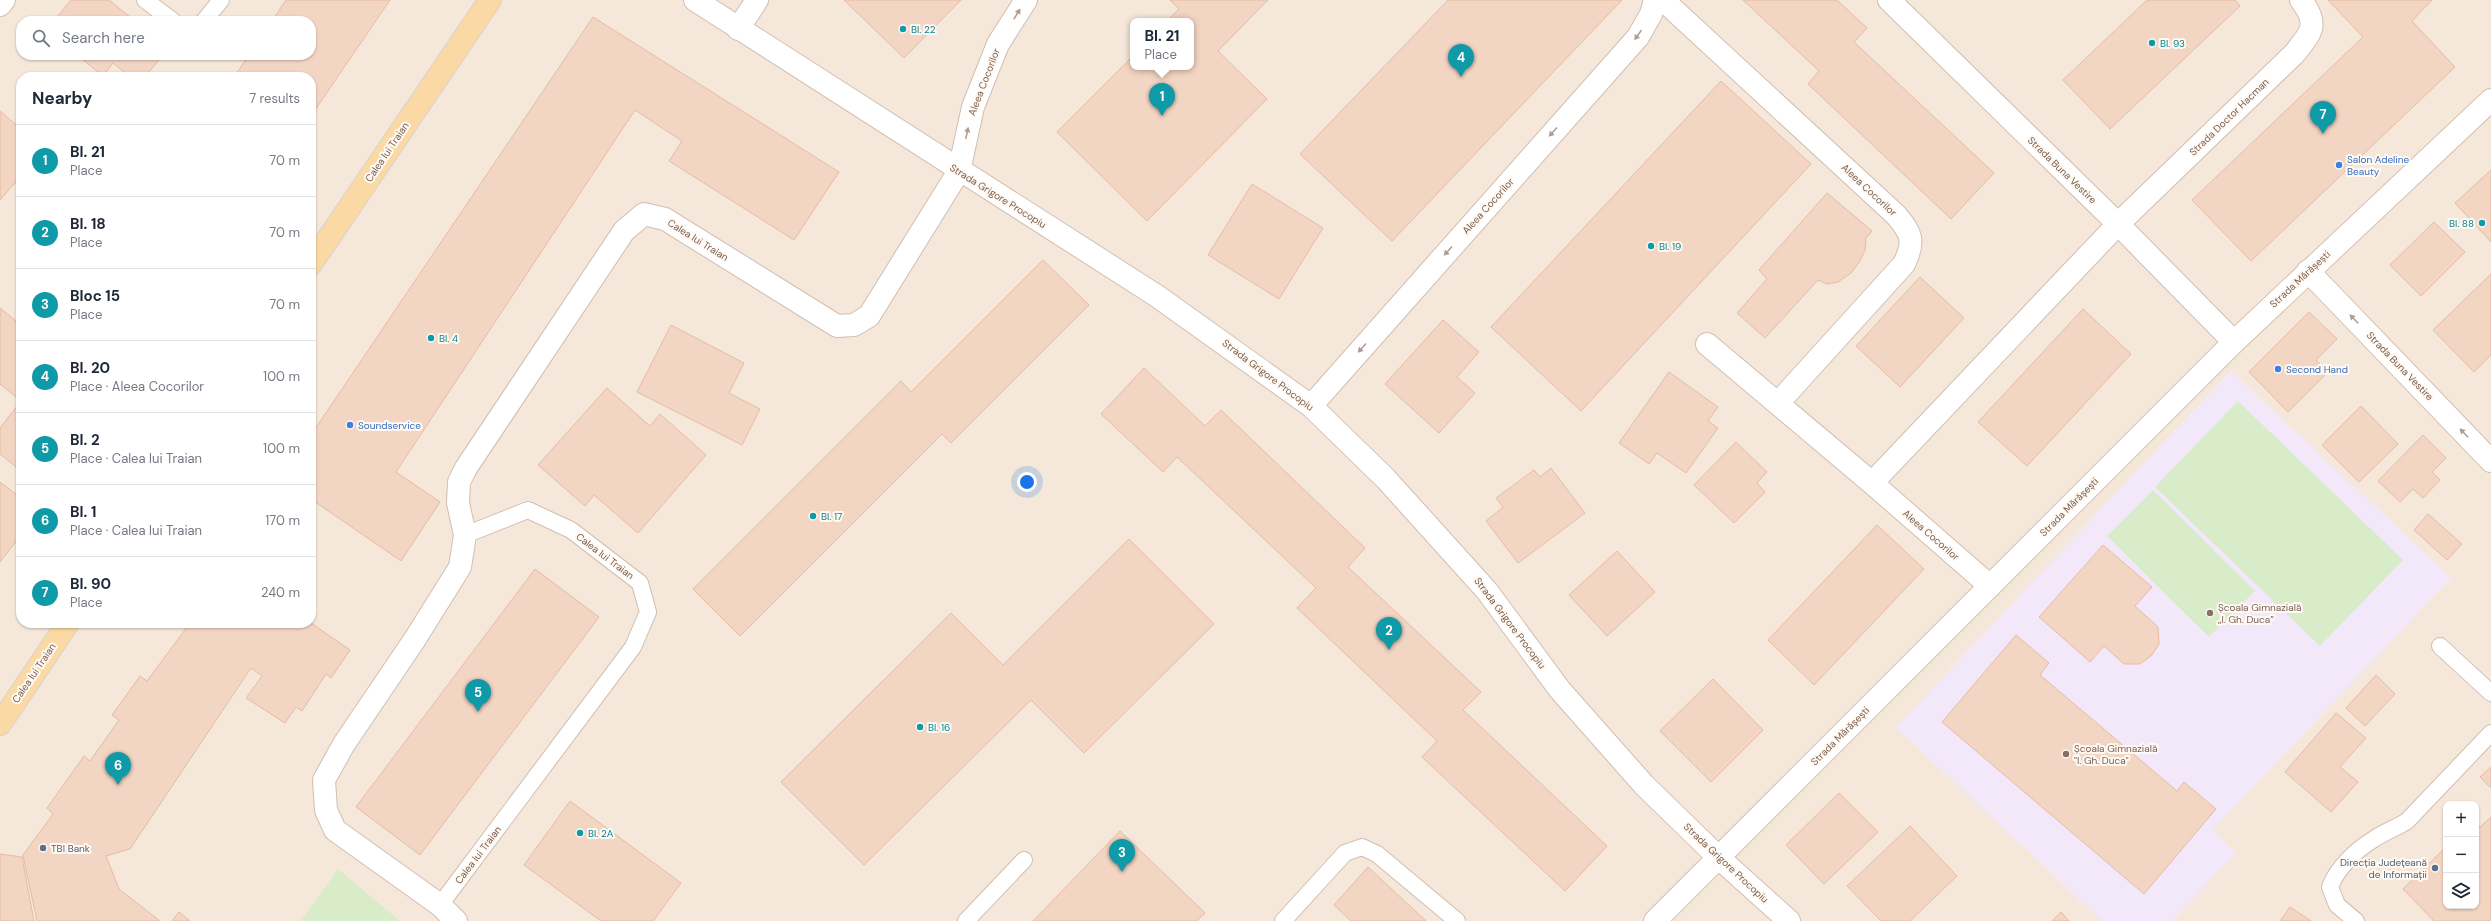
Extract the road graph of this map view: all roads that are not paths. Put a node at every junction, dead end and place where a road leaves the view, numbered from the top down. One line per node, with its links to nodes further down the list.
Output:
1 (4, 0): 12 (street)
2 (145, 0): 13 (lane)
3 (221, 0): 14 (lane)
4 (490, 0): 19 (main road, Calea lui Traian)
5 (695, 0): 15 (street, Strada Grigore Procopiu)
6 (756, 0): 15 (street)
7 (1026, 0): 17 (street, Aleea Cocorilor, one-way to 7)
8 (1656, 0): 24 (street, Aleea Cocorilor, one-way to 24)
9 (1664, 0): 23 (street, Aleea Cocorilor)
10 (1888, 0): 18 (street, Strada Buna Vestire)
11 (2301, 0): 18 (street, Strada Doctor Hacman)
12 (0, 5)
13 (167, 16)
14 (208, 16)
15 (738, 29): 17 (street, Strada Grigore Procopiu)
16 (2491, 100): 20 (street, Strada Mărășești)
17 (959, 171): 24 (street, Strada Grigore Procopiu); 27 (street, Calea lui Traian)
18 (2118, 224): 21 (street, Strada Buna Vestire); 26 (street)
19 (316, 257)
20 (2308, 271): 21 (street, Strada Mărășești); 25 (street, Strada Buna Vestire, one-way to 20)
21 (2234, 342): 28 (street, Strada Mărășești)
22 (1707, 344): 23 (street, Aleea Cocorilor)
23 (1778, 403): 26 (street, Aleea Cocorilor)
24 (1311, 406): 34 (street, Strada Grigore Procopiu)
25 (2491, 461)
26 (1872, 483): 28 (street, Aleea Cocorilor)
27 (465, 535): 36 (street, Calea lui Traian); 36 (lane, Calea lui Traian)
28 (1990, 586): 34 (street, Strada Mărășești)
29 (65, 628): 32 (main road, Calea lui Traian)
30 (2440, 646): 31 (lane)
31 (2491, 693)
32 (0, 724)
33 (2491, 733): 43 (lane)
34 (1719, 858): 41 (street, Strada Mărășești); 42 (street, Strada Grigore Procopiu)
35 (1024, 860): 38 (lane)
36 (440, 905): 37 (street)
37 (456, 921)
38 (966, 921)
39 (1283, 921): 40 (lane)
40 (1457, 921)
41 (1655, 921)
42 (1789, 921)
43 (2356, 921)

